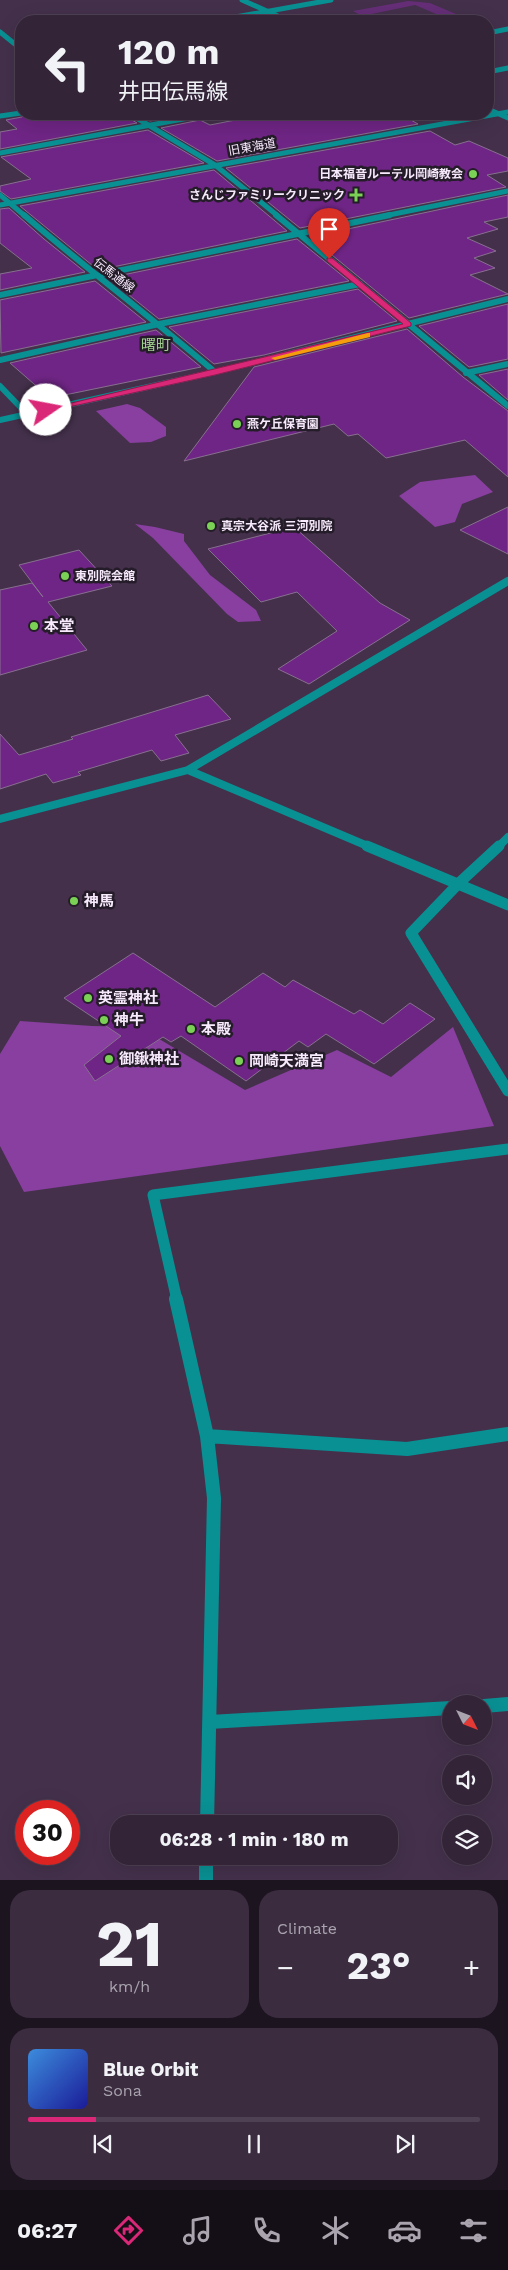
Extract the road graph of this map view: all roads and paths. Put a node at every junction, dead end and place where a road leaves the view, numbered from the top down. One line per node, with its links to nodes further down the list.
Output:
1 (242, 0): 3 (street)
2 (331, 0): 3 (street)
3 (265, 10): 4 (street); 5 (street)
4 (241, 15)
5 (276, 15)
6 (508, 29): 8 (street)
7 (0, 32): 9 (street)
8 (494, 32)
9 (15, 44)
10 (508, 68): 11 (street)
11 (494, 71)
12 (494, 112): 15 (street)
13 (508, 112): 15 (street, 旧東海道)
14 (15, 114): 17 (street)
15 (499, 114): 16 (street, 旧東海道); 18 (street)
16 (494, 115)
17 (0, 116)
18 (508, 118)
19 (140, 120): 22 (street)
20 (172, 120): 22 (street)
21 (466, 120): 24 (street, 旧東海道)
22 (147, 124): 23 (street); 24 (street)
23 (0, 153)
24 (215, 165): 27 (street, 旧東海道); 29 (street)
25 (508, 191): 29 (street)
26 (0, 195): 27 (street, 伝馬通線)
27 (10, 203): 28 (street, 旧東海道); 30 (street, 伝馬通線)
28 (0, 205)
29 (299, 234): 30 (street); 31 (street)
30 (96, 276): 32 (street); 34 (street, 伝馬通線)
31 (360, 284): 34 (street); 35 (street)
32 (0, 295)
33 (508, 299): 35 (street)
34 (159, 324): 36 (street); 38 (street, 伝馬通線)
35 (409, 325): 38 (street); 39 (street)
36 (0, 360)
37 (508, 364): 39 (street)
38 (215, 372): 42 (street)
39 (466, 372): 41 (street)
40 (0, 386): 42 (street)
41 (508, 406)
42 (27, 414): 43 (street)
43 (0, 420)
44 (508, 581): 45 (street)
45 (188, 770): 46 (street); 48 (street)
46 (0, 820)
47 (508, 837): 48 (street)
48 (459, 883): 49 (street); 50 (street)
49 (508, 905)
50 (508, 1091)
51 (508, 1149): 53 (street)
52 (508, 1434): 53 (street)
53 (207, 1436): 57 (street)
54 (508, 1704): 55 (street)
55 (492, 1705)
56 (442, 1709): 57 (street)
57 (210, 1722): 58 (street)
58 (207, 1815)
59 (206, 1865): 60 (street)
60 (206, 1880)

